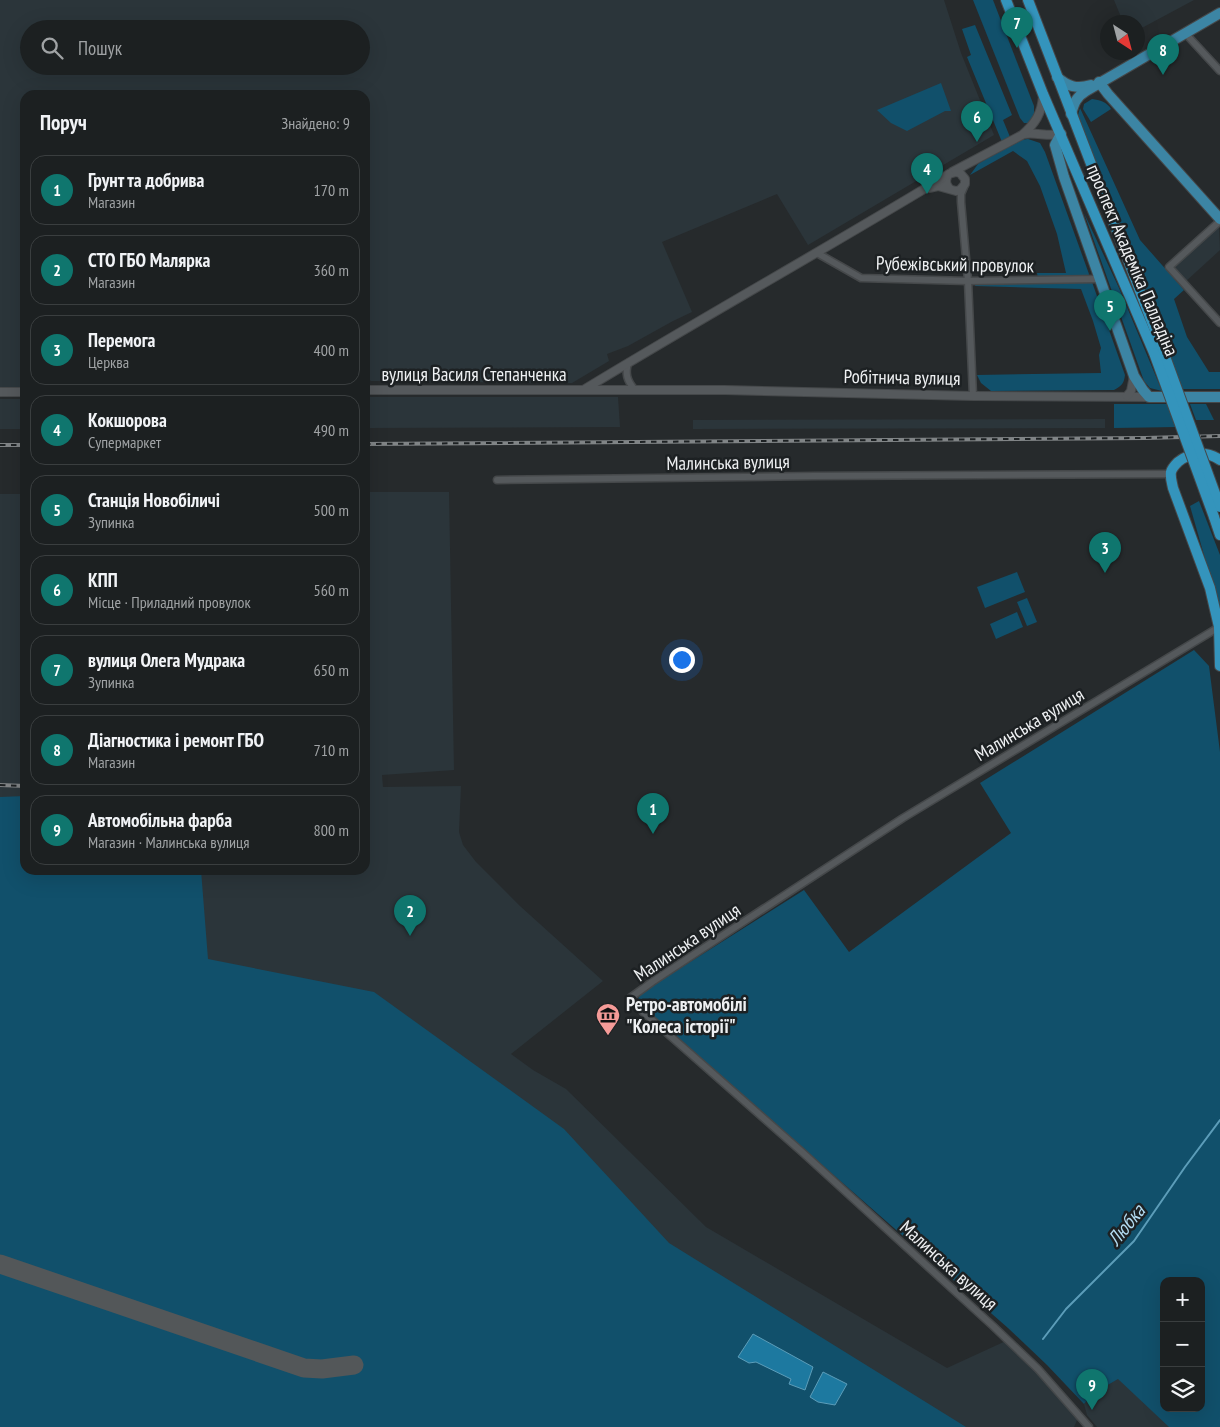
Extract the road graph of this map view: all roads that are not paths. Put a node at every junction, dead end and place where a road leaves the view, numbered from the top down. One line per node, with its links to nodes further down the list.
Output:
1 (1006, 0): 8 (highway, проспект Академіка Палладіна)
2 (1028, 0): 6 (highway, проспект Академіка Палладіна)
3 (1220, 13): 4 (main road)
4 (1185, 33): 5 (street); 7 (main road)
5 (1220, 71)
6 (1057, 78): 7 (main road); 9 (highway, проспект Академіка Палладіна)
7 (1099, 82): 9 (main road); 18 (main road)
8 (1043, 94): 10 (highway, проспект Академіка Палладіна); 11 (street)
9 (1071, 114): 23 (highway, проспект Академіка Палладіна)
10 (1060, 134): 11 (street); 20 (main road); 23 (highway, проспект Академіка Палладіна)
11 (1022, 135): 12 (street)
12 (971, 162): 13 (street); 14 (street)
13 (951, 173): 14 (street); 15 (street); 16 (street)
14 (964, 183): 16 (street); 17 (street)
15 (924, 189): 16 (street); 19 (street)
16 (950, 189): 17 (street)
17 (961, 202): 21 (street)
18 (1220, 220): 22 (street)
19 (817, 253): 21 (street, Рубежівський провулок); 24 (street)
20 (1099, 279): 21 (street, Рубежівський провулок); 25 (main road)
21 (968, 281): 31 (street)
22 (1220, 323)
23 (1158, 352): 38 (highway, проспект Академіка Палладіна, bridge); 39 (highway, проспект Академіка Палладіна, bridge)
24 (628, 363): 26 (street); 28 (street)
25 (1134, 376): 32 (street); 33 (main road)
26 (634, 389): 28 (street, Робітнича вулиця); 31 (street, Робітнича вулиця)
27 (370, 390): 28 (street, вулиця Василя Степанченка)
28 (583, 390)
29 (0, 392): 30 (street)
30 (20, 392)
31 (973, 396): 32 (street, Робітнича вулиця)
32 (1127, 396): 33 (street, Робітнича вулиця)
33 (1149, 397): 34 (main road, Робітнича вулиця)
34 (1220, 397)
35 (1220, 460): 36 (highway)
36 (1170, 474): 37 (street, Малинська вулиця); 40 (highway)
37 (497, 480)
38 (1220, 507)
39 (1220, 535)
40 (1219, 627): 41 (highway); 42 (street, Малинська вулиця)
41 (1220, 666)
42 (1085, 1425)

